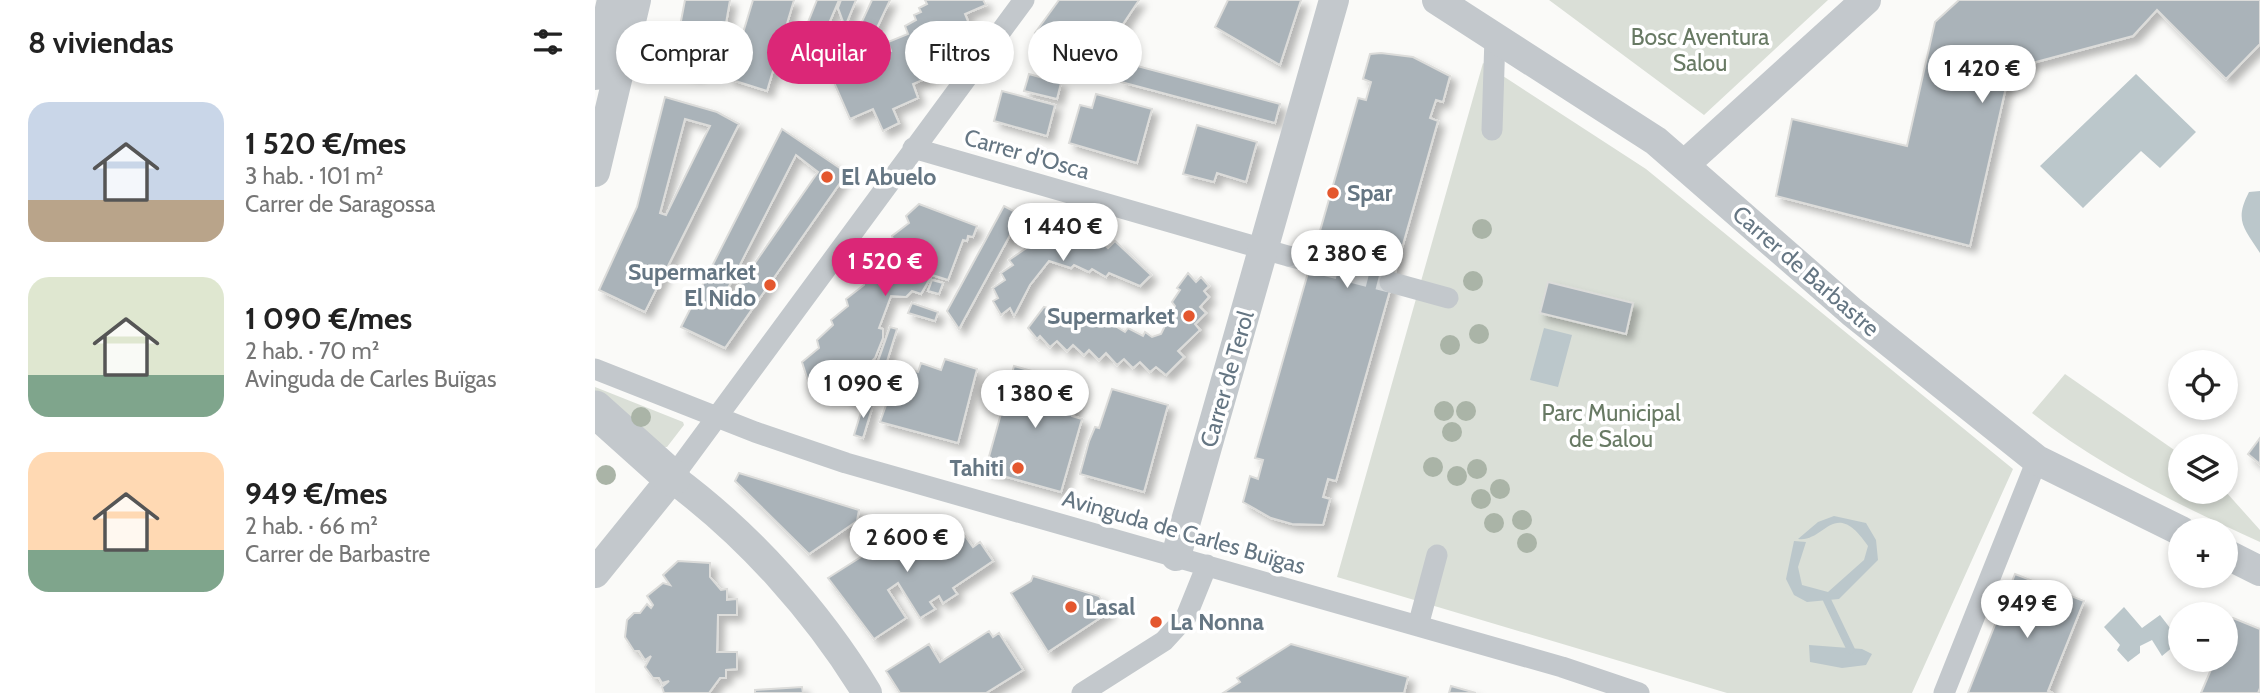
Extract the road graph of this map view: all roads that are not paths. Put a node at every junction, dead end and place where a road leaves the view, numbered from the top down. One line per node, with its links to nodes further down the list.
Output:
1 (612, 0): 8 (street)
2 (636, 0): 12 (street)
3 (1024, 0): 10 (street)
4 (1334, 0): 13 (street, Carrer de Terol)
5 (1437, 0): 7 (street, Carrer de Barbastre)
6 (1866, 0): 11 (street)
7 (1495, 37): 9 (street); 11 (street, Carrer de Barbastre)
8 (595, 75)
9 (1492, 130)
10 (913, 148): 13 (street, Carrer d'Osca); 18 (street)
11 (1684, 165): 20 (street, Carrer de Barbastre)
12 (595, 172)
13 (1276, 252): 24 (street, Carrer de Terol)
14 (1390, 282): 15 (street)
15 (1448, 298)
16 (595, 369): 18 (street, Avinguda de Carles Buïgas)
17 (595, 409): 21 (street)
18 (716, 416): 21 (street); 24 (street, Avinguda de Carles Buïgas)
19 (595, 424): 21 (street)
20 (2037, 460): 22 (street, Carrer de Barbastre); 33 (street)
21 (672, 478): 27 (street); 31 (street)
22 (2168, 525)
23 (1437, 555): 29 (street)
24 (1176, 556): 26 (street, Avinguda de Carles Buïgas)
25 (2238, 560): 28 (street)
26 (1207, 565): 29 (street, Avinguda de Carles Buïgas); 32 (street)
27 (597, 567)
28 (2260, 571)
29 (1418, 626): 30 (street, Avinguda de Carles Buïgas)
30 (1632, 692)
31 (867, 693)
32 (1082, 693)
33 (1944, 693)

